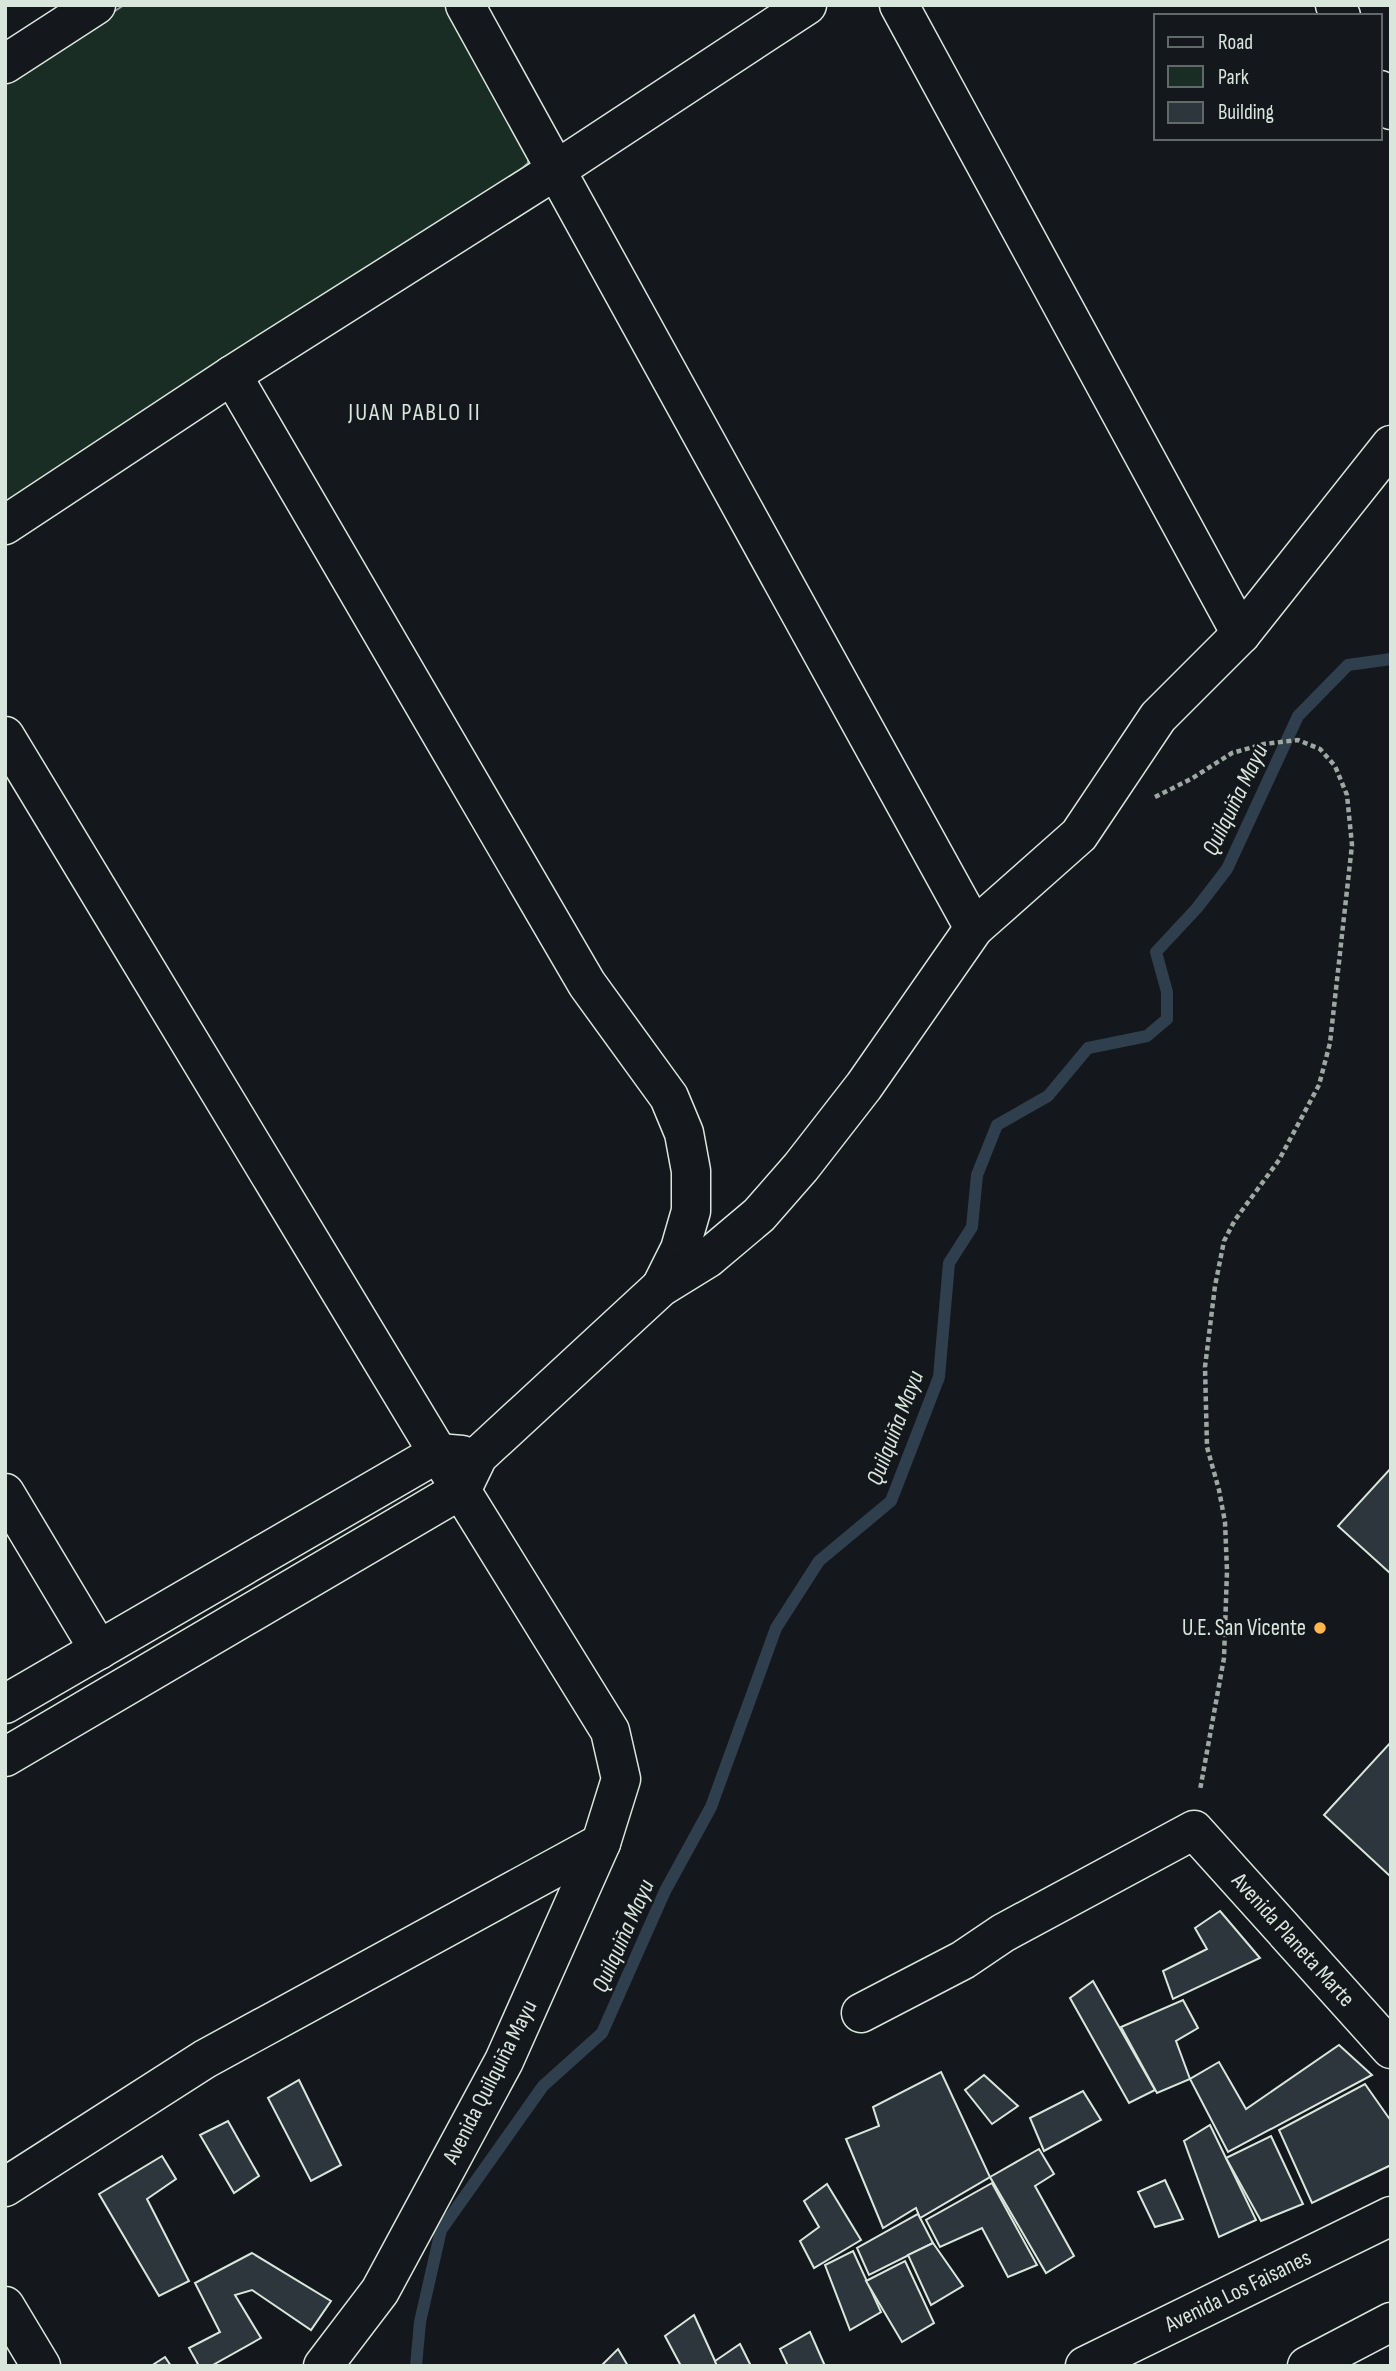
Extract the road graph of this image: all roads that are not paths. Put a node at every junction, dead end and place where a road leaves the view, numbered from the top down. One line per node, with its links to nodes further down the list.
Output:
1 (96, 5): 5 (street)
2 (465, 5): 8 (street)
3 (807, 5): 8 (street)
4 (899, 5): 12 (street)
5 (5, 64)
6 (1382, 94): 7 (street)
7 (1391, 110)
8 (556, 170): 9 (street); 14 (street)
9 (232, 375): 11 (street); 15 (street)
10 (1391, 445): 12 (street)
11 (5, 525)
12 (1241, 634): 14 (street)
13 (5, 736): 16 (street)
14 (974, 928): 15 (street)
15 (661, 1286): 17 (street)
16 (438, 1453): 17 (street); 19 (street)
17 (470, 1473): 21 (street); 22 (street, Avenida Quilquiña Mayu)
18 (5, 1493): 19 (street)
19 (99, 1650): 20 (street)
20 (5, 1704)
21 (5, 1757)
22 (601, 1843): 25 (street); 30 (street, Avenida Quilquiña Mayu)
23 (861, 2014): 24 (street, Avenida Planeta Marte)
24 (1391, 2049)
25 (5, 2187)
26 (1391, 2216): 31 (street, Avenida Los Faisanes)
27 (5, 2306): 29 (street)
28 (1391, 2322): 32 (street)
29 (41, 2366)
30 (323, 2366)
31 (1085, 2366)
32 (1307, 2366)

